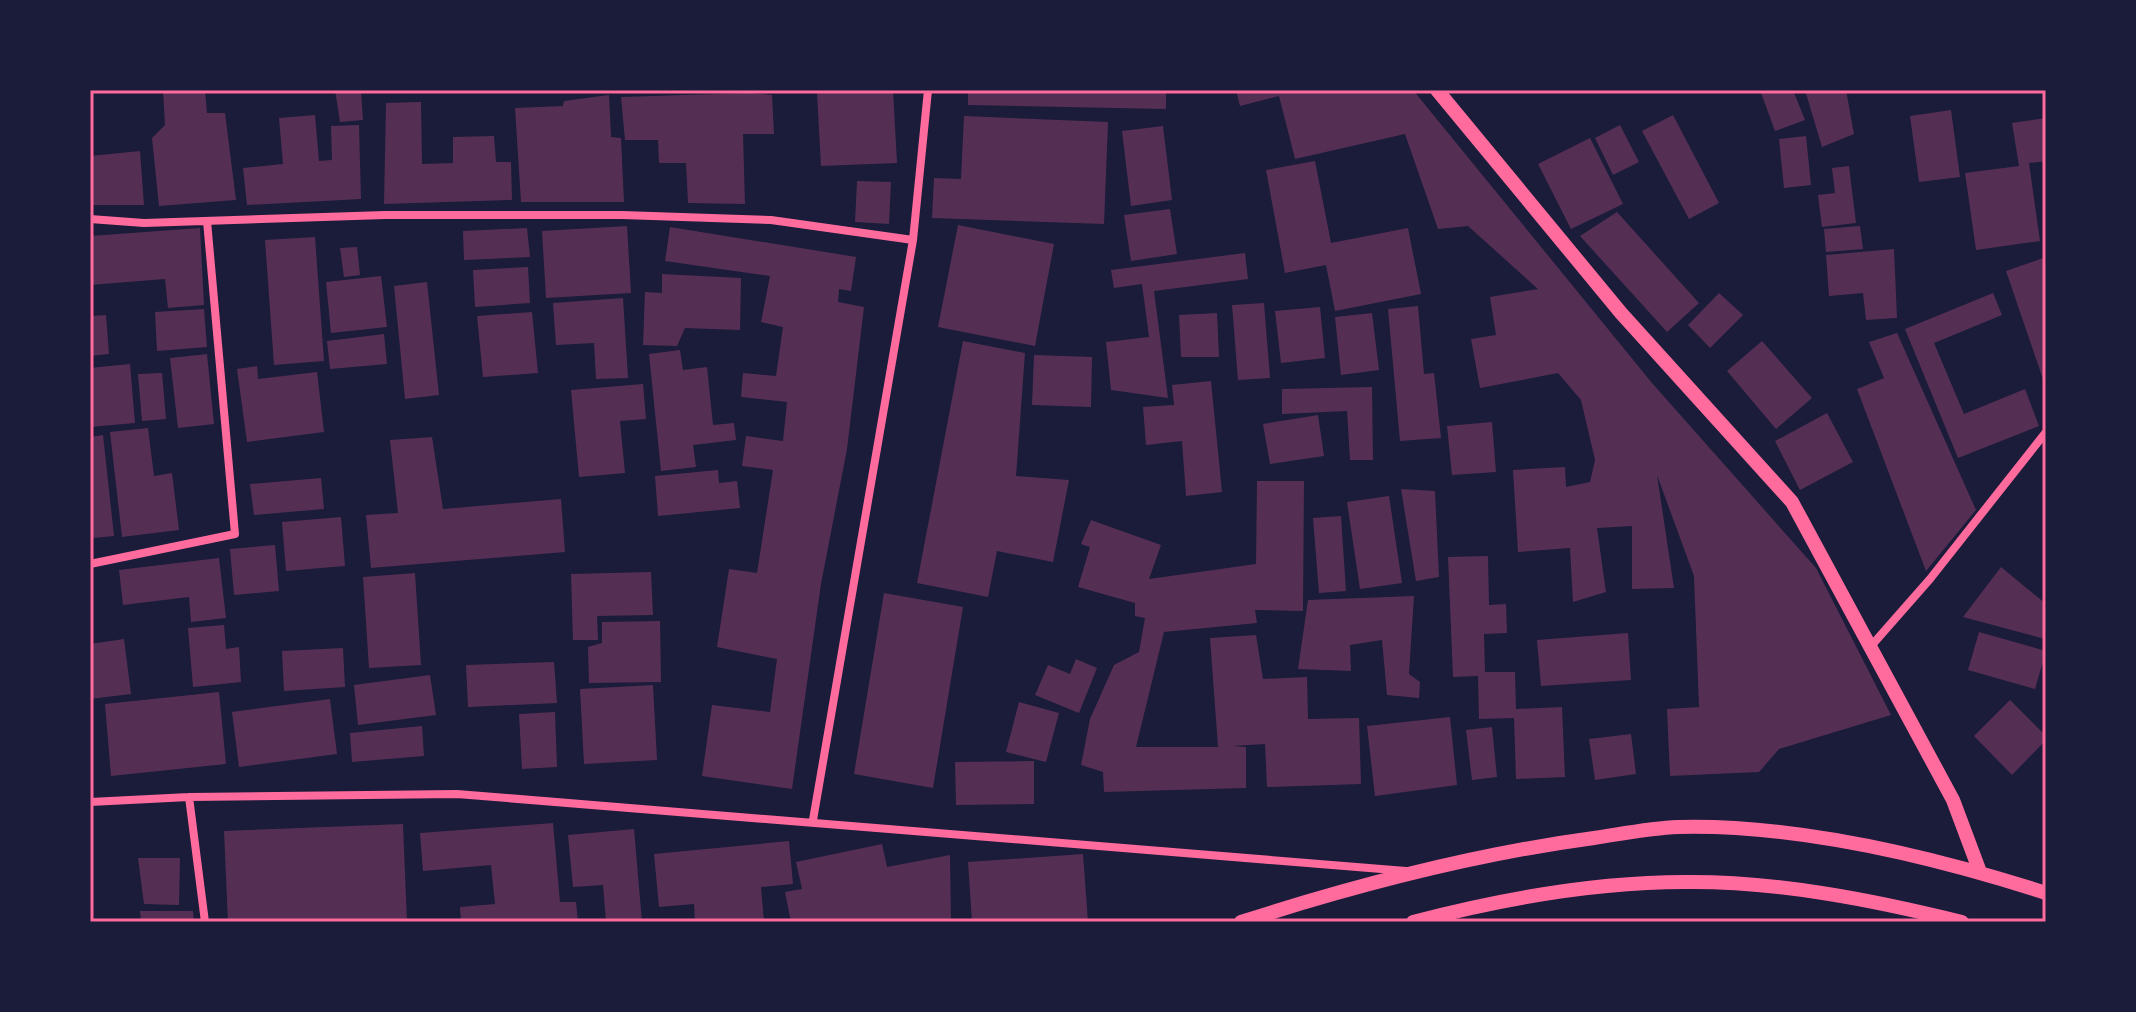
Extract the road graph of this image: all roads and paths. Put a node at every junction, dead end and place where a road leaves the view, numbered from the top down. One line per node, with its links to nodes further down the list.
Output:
1 (928, 90): 5 (street)
2 (1437, 90): 8 (street)
3 (90, 219): 4 (street)
4 (207, 221): 5 (street); 7 (street)
5 (913, 240): 11 (street)
6 (2046, 432): 8 (street)
7 (90, 564)
8 (1872, 645): 13 (street)
9 (189, 797): 10 (street); 11 (street); 15 (street)
10 (90, 802)
11 (813, 820): 12 (street)
12 (1415, 871): 13 (street); 16 (street)
13 (1980, 872): 14 (street)
14 (2046, 893)
15 (205, 922)
16 (1241, 922)
17 (1413, 922): 18 (street)
18 (1962, 922)

